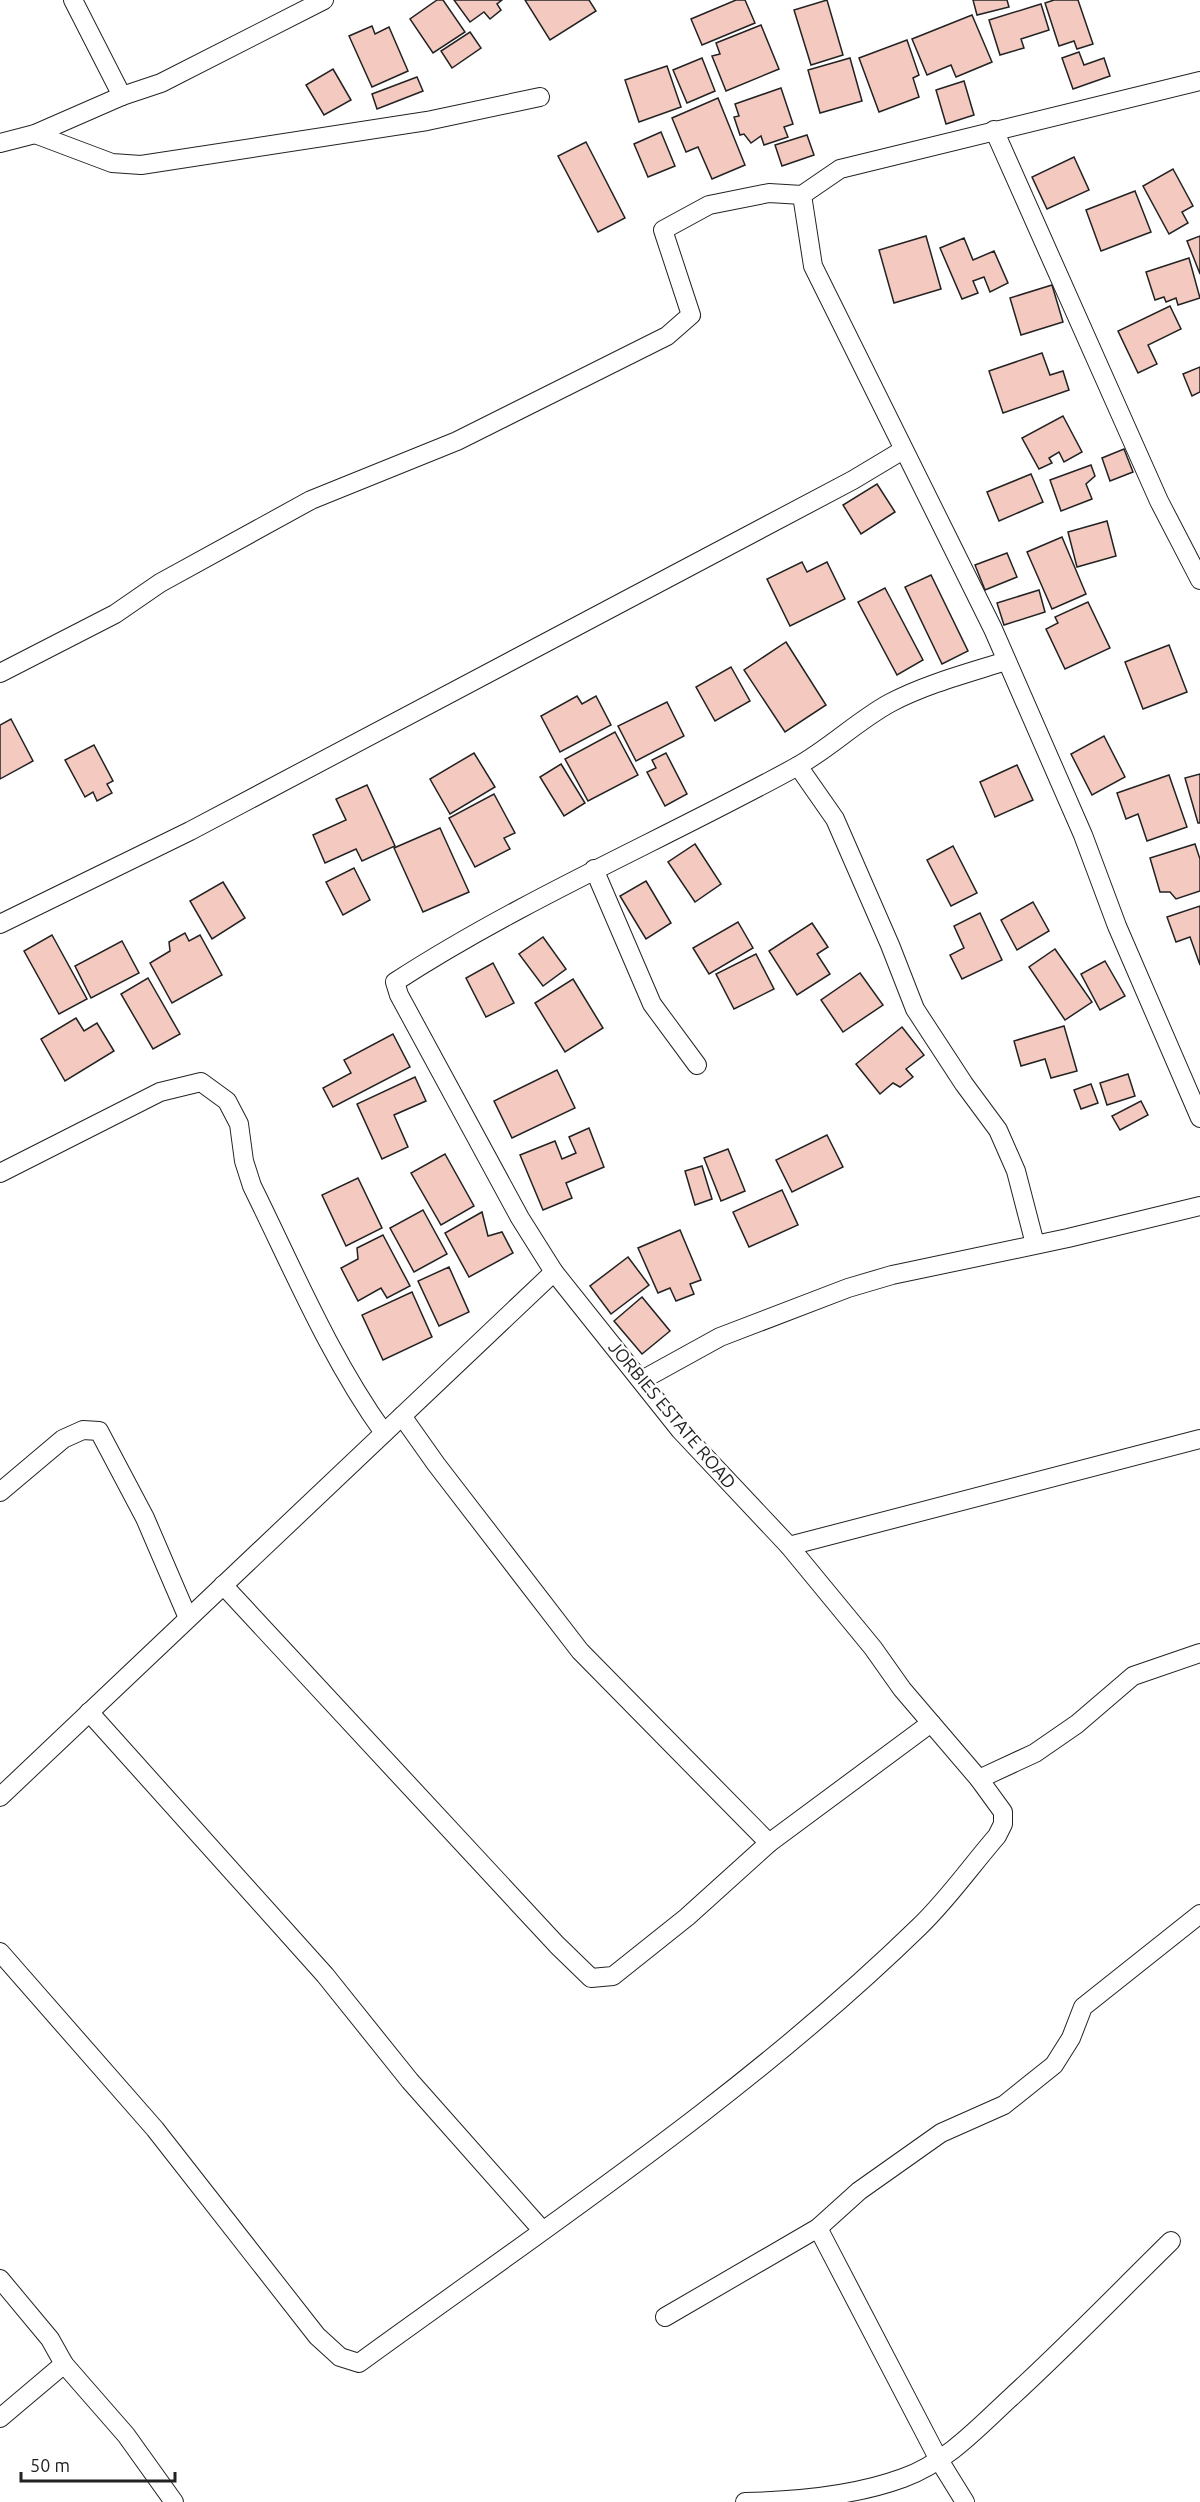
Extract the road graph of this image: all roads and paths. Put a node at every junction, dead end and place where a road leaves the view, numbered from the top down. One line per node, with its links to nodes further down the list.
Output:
1 (73, 0): 4 (street)
2 (324, 0): 4 (street)
3 (1200, 81): 6 (street)
4 (122, 96): 7 (street)
5 (540, 97): 7 (street)
6 (994, 130): 9 (street); 11 (street)
7 (35, 134): 8 (street)
8 (0, 143)
9 (802, 195): 10 (street); 13 (street)
10 (903, 450): 12 (street); 16 (street)
11 (1200, 580)
12 (1006, 661): 14 (street); 18 (street)
13 (0, 673)
14 (798, 766): 15 (street); 21 (street)
15 (594, 869): 17 (street); 22 (street, JORBIES ESTATE ROAD)
16 (0, 924)
17 (697, 1065)
18 (1200, 1118)
19 (0, 1173): 25 (street)
20 (1200, 1206): 21 (street)
21 (1035, 1244): 23 (street)
22 (554, 1272): 23 (street, JORBIES ESTATE ROAD); 24 (street)
23 (642, 1380): 28 (street, JORBIES ESTATE ROAD)
24 (402, 1416): 25 (street); 36 (street)
25 (384, 1433): 29 (street)
26 (1200, 1439): 28 (street)
27 (0, 1492): 30 (street)
28 (789, 1546): 33 (street, JORBIES ESTATE ROAD)
29 (224, 1585): 30 (street); 36 (street)
30 (188, 1618): 32 (street)
31 (1200, 1653): 34 (street)
32 (89, 1712): 35 (street); 40 (street)
33 (931, 1723): 34 (street, JORBIES ESTATE ROAD); 36 (street)
34 (979, 1779): 40 (street, JORBIES ESTATE ROAD)
35 (0, 1797)
36 (769, 1843)
37 (1200, 1914): 39 (street)
38 (0, 1952): 40 (street)
39 (818, 2228): 43 (street); 46 (street)
40 (542, 2230)
41 (1171, 2241): 46 (street)
42 (0, 2279): 44 (street)
43 (665, 2318)
44 (64, 2364): 45 (street); 47 (street)
45 (0, 2418)
46 (939, 2460): 48 (street); 49 (street)
47 (174, 2502)
48 (745, 2502)
49 (965, 2502)

